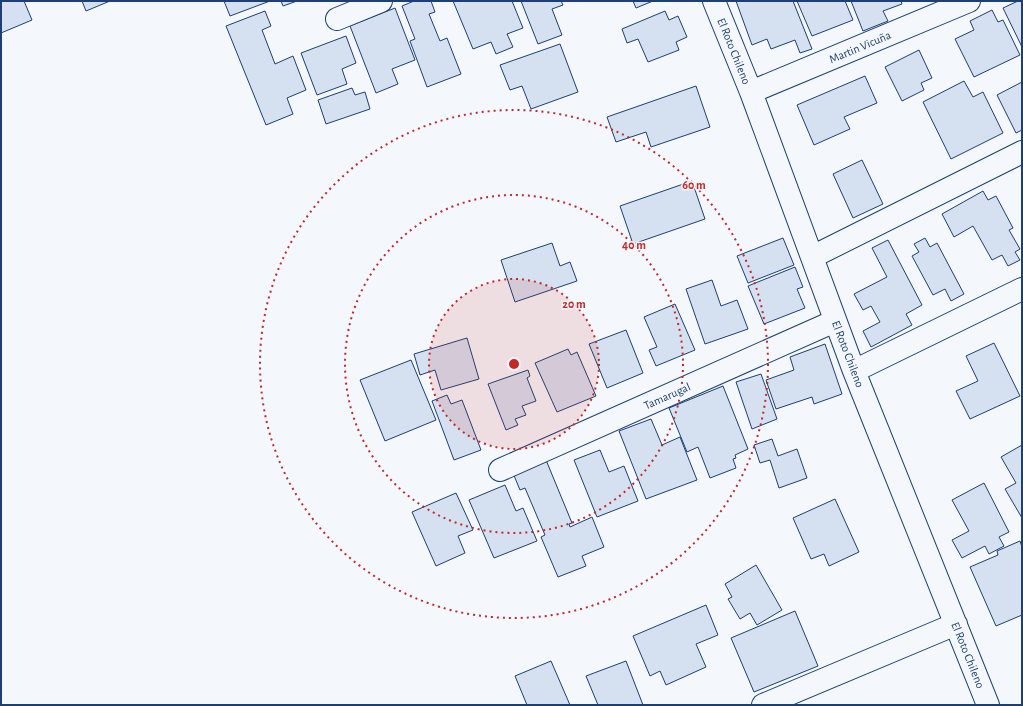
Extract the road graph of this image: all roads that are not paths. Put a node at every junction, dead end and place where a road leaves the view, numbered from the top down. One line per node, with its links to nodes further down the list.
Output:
1 (381, 1): 4 (street)
2 (714, 1): 5 (street, El Roto Chileno)
3 (968, 1): 5 (street, Martin Vicuña)
4 (337, 19)
5 (750, 92): 7 (street, El Roto Chileno)
6 (1022, 152): 7 (street)
7 (812, 257): 9 (street, El Roto Chileno)
8 (1022, 289): 10 (street)
9 (835, 321): 10 (street, El Roto Chileno); 11 (street, Tamarugal)
10 (854, 371): 12 (street, El Roto Chileno)
11 (500, 470)
12 (956, 624): 13 (street); 14 (street, El Roto Chileno)
13 (763, 705)
14 (988, 705)

